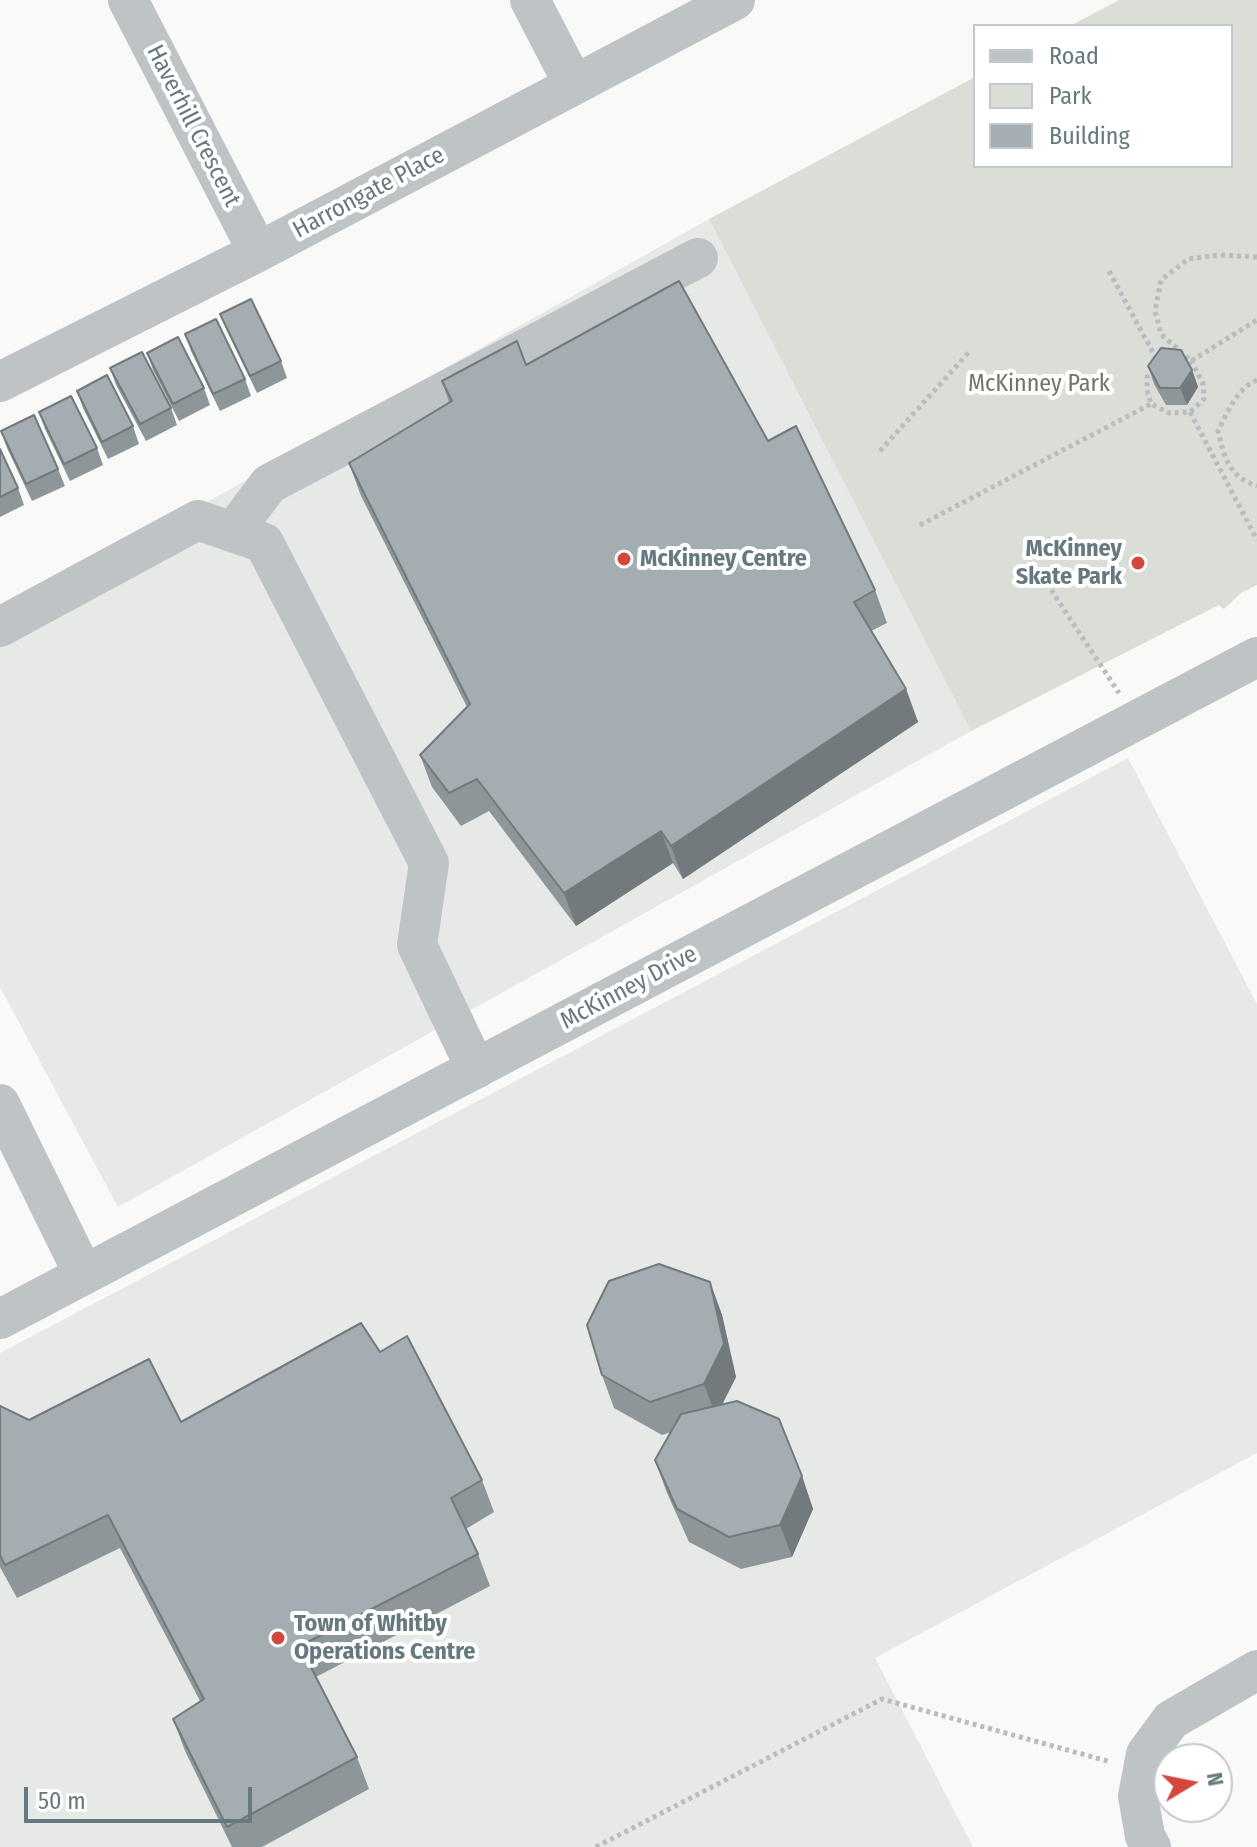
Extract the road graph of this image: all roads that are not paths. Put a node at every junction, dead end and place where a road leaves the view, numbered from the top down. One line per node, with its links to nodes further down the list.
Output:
1 (128, 0): 5 (street, Haverhill Crescent)
2 (530, 0): 4 (street)
3 (735, 0): 4 (street, Harrongate Place)
4 (574, 85): 5 (street, Harrongate Place)
5 (258, 252): 7 (street, Harrongate Place)
6 (698, 258): 8 (street)
7 (0, 382)
8 (233, 532): 9 (street); 11 (street)
9 (0, 627)
10 (1257, 657): 11 (street, McKinney Drive)
11 (476, 1069): 13 (street, McKinney Drive)
12 (0, 1104): 13 (street)
13 (84, 1275): 14 (street, McKinney Drive)
14 (0, 1319)
15 (1257, 1670): 16 (street)
16 (1151, 1847)

